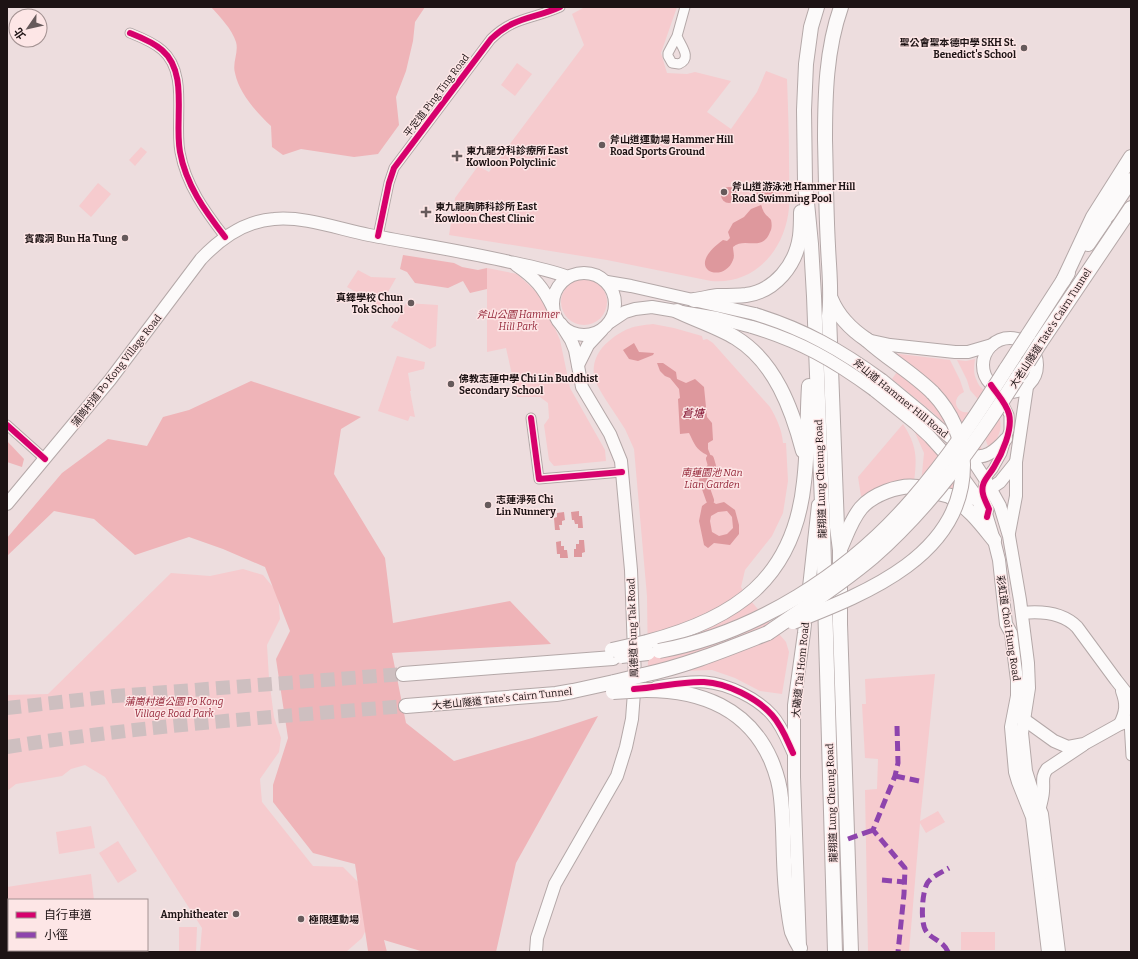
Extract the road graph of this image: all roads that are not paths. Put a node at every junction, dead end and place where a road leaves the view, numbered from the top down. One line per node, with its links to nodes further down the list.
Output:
1 (560, 7): 11 (street, 平定道 Ping Ting Road)
2 (685, 7): 6 (street)
3 (817, 7): 9 (main road, 龍翔道 Lung Cheung Road)
4 (841, 7): 17 (main road, 龍翔道 Lung Cheung Road)
5 (130, 33): 12 (street)
6 (677, 36)
7 (1131, 157): 15 (main road)
8 (1131, 180): 15 (main road, 大老山隧道 Tate's Cairn Tunnel)
9 (805, 182): 18 (main road); 21 (main road, 龍翔道 Lung Cheung Road)
10 (1131, 208): 46 (main road, 大老山隧道 Tate's Cairn Tunnel, bridge)
11 (378, 236): 12 (main road); 13 (main road)
12 (225, 237): 33 (main road, 蒲崗村道 Po Kong Village Road)
13 (510, 262): 14 (main road); 19 (main road)
14 (568, 277): 16 (main road); 19 (main road)
15 (1063, 281): 48 (main road, 大老山隧道 Tate's Cairn Tunnel, bridge)
16 (607, 282): 18 (main road, 斧山道 Hammer Hill Road); 23 (main road)
17 (831, 298): 24 (main road, 龍翔道 Lung Cheung Road); 44 (main road, 龍翔道 Lung Cheung Road)
18 (694, 300): 32 (main road, 斧山道 Hammer Hill Road, bridge)
19 (554, 310): 22 (main road)
20 (677, 311): 23 (main road, 斧山道 Hammer Hill Road); 35 (main road); 39 (main road, 斧山道 Hammer Hill Road, bridge)
21 (814, 313): 35 (main road); 38 (main road, 龍翔道 Lung Cheung Road)
22 (561, 324): 23 (main road); 26 (main road, 鳳德道 Fung Tak Road)
23 (606, 325): 26 (main road)
24 (867, 340): 25 (main road, 龍翔道 Lung Cheung Road); 46 (main road, bridge)
25 (992, 345): 27 (main road); 28 (main road, 彩虹道 Choi Hung Road)
26 (578, 365): 36 (main road, 鳳德道 Fung Tak Road)
27 (991, 385): 28 (main road); 31 (street)
28 (1027, 387): 34 (main road, 彩虹道 Choi Hung Road)
29 (531, 418): 36 (street)
30 (7, 425): 33 (street)
31 (1006, 439): 32 (main road); 37 (street)
32 (968, 453): 37 (main road, 斧山道 Hammer Hill Road)
33 (45, 459): 41 (main road, 蒲崗村道 Po Kong Village Road)
34 (1016, 462): 39 (main road); 42 (main road, 彩虹道 Choi Hung Road)
35 (806, 463): 48 (main road, bridge)
36 (622, 472): 52 (main road, 鳳德道 Fung Tak Road)
37 (985, 479): 39 (main road, 斧山道 Hammer Hill Road)
38 (821, 485): 58 (main road, 大磡道 Tai Hom Road); 63 (main road, 龍翔道 Lung Cheung Road)
39 (983, 494): 40 (main road); 42 (main road, 彩虹道 Choi Hung Road); 43 (main road, 彩虹道 Choi Hung Road)
40 (952, 498): 43 (main road); 44 (main road)
41 (7, 504)
42 (1009, 536): 45 (main road, 彩虹道 Choi Hung Road)
43 (994, 540): 47 (main road, 彩虹道 Choi Hung Road)
44 (840, 550): 64 (main road, 龍翔道 Lung Cheung Road)
45 (1022, 613): 47 (main road); 50 (main road); 55 (main road, 彩虹道 Choi Hung Road)
46 (768, 633): 51 (main road, 大老山隧道 Tate's Cairn Tunnel, bridge)
47 (1011, 634): 55 (main road, 彩虹道 Choi Hung Road)
48 (612, 654): 49 (main road)
49 (403, 674)
50 (1119, 685): 53 (main road); 56 (main road)
51 (614, 687): 54 (main road, 大老山隧道 Tate's Cairn Tunnel); 61 (main road, bridge)
52 (634, 689): 58 (street); 62 (main road, 鳳德道 Fung Tak Road)
53 (1131, 699)
54 (406, 706)
55 (1019, 716): 57 (main road); 60 (main road, 彩虹道 Choi Hung Road); 65 (main road, 彩虹道 Choi Hung Road)
56 (1127, 722): 57 (main road); 59 (street)
57 (1084, 744): 60 (main road)
58 (793, 753): 61 (main road, 大磡道 Tai Hom Road)
59 (1131, 756)
60 (1040, 807): 66 (main road, 彩虹道 Choi Hung Road)
61 (800, 951)
62 (536, 952)
63 (835, 952)
64 (851, 952)
65 (1048, 952)
66 (1059, 952)

